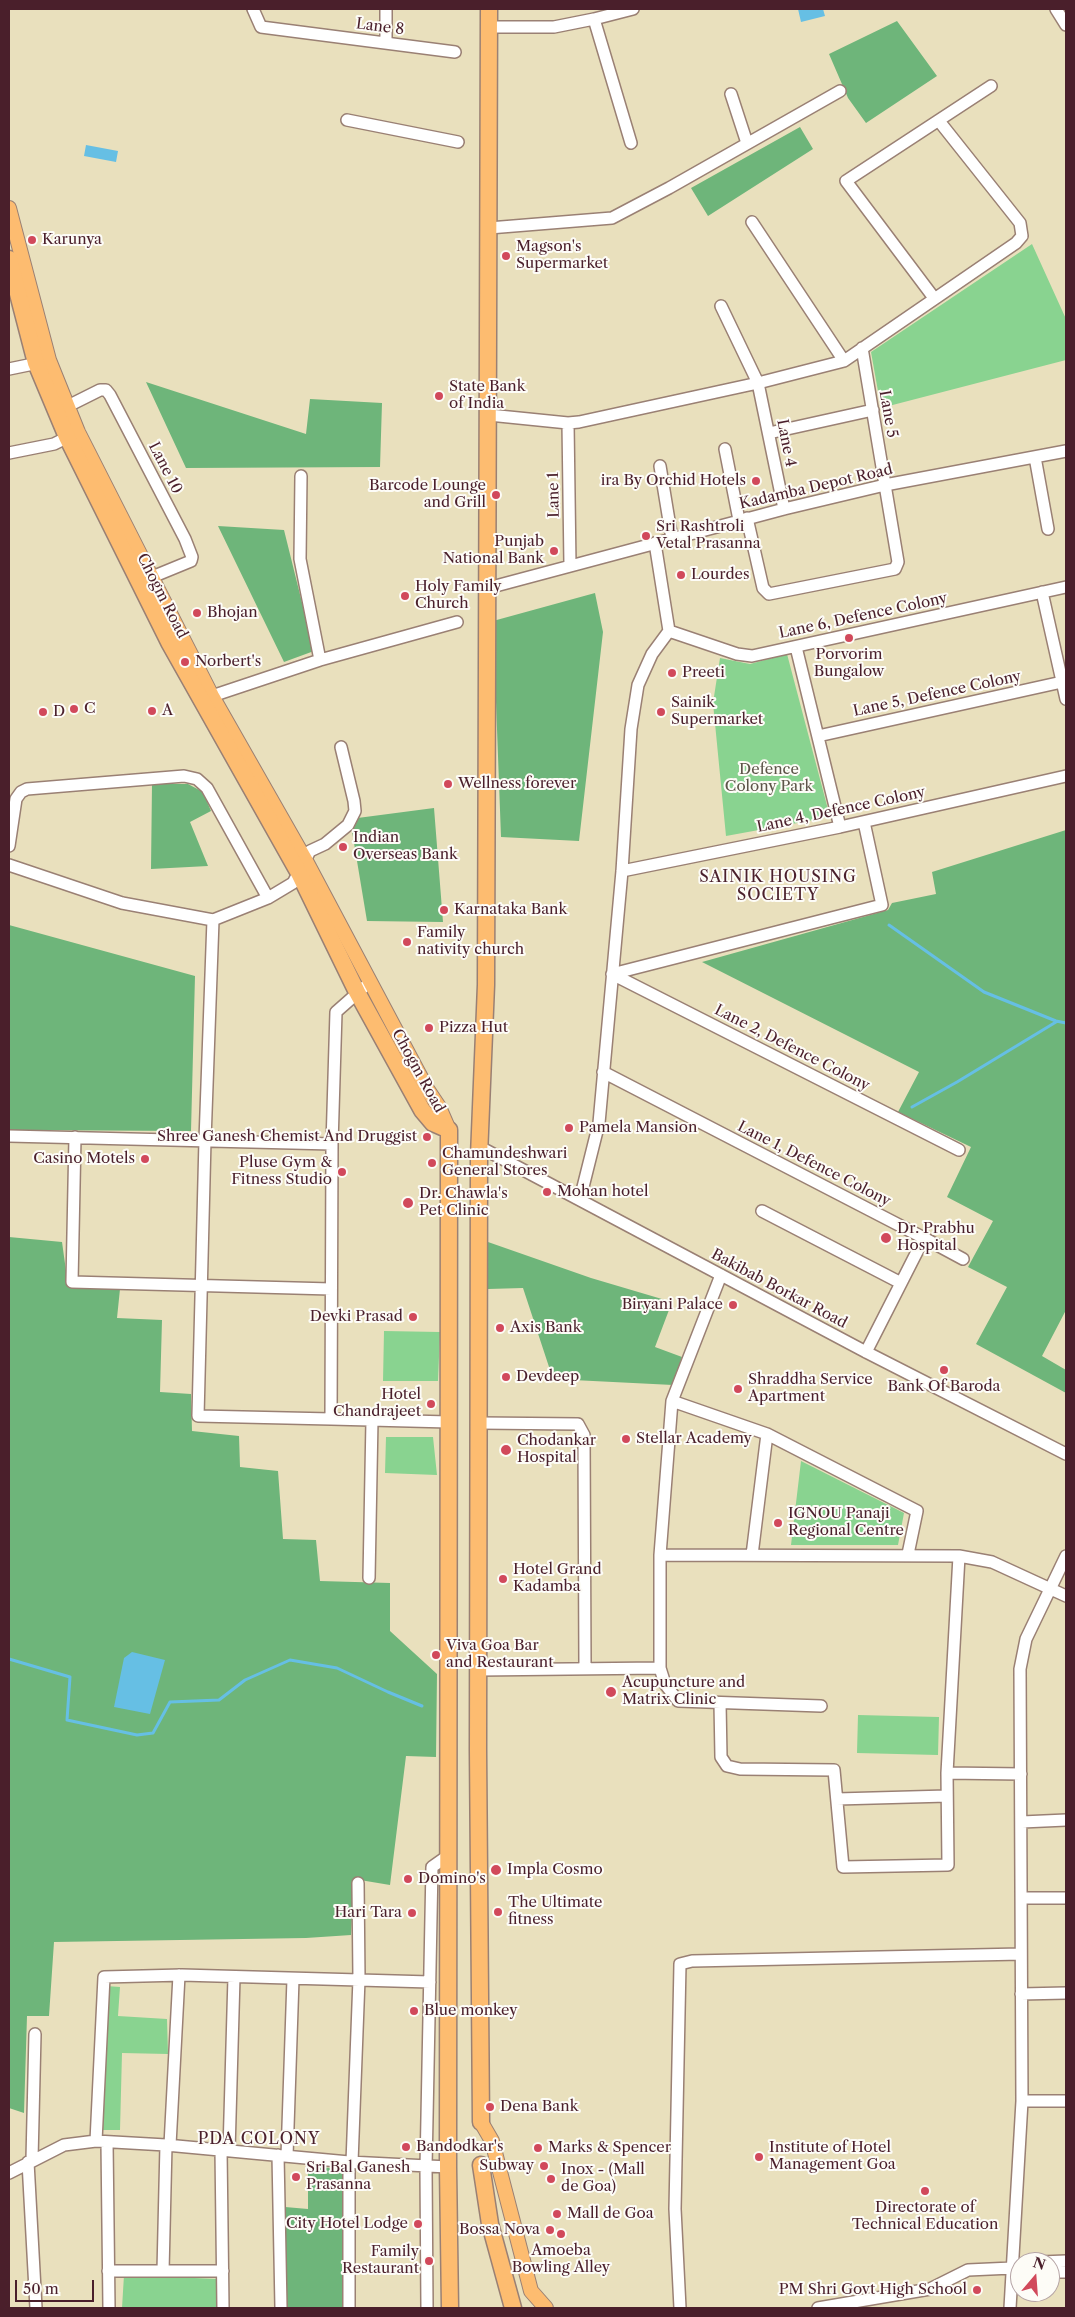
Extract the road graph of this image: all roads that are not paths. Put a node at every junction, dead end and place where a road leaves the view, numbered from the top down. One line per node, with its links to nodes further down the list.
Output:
1 (253, 9): 9 (street, Lane 8)
2 (386, 9): 9 (street)
3 (489, 9): 8 (highway)
4 (633, 9): 6 (street)
5 (1056, 9): 7 (street)
6 (594, 19): 8 (street); 17 (street)
7 (1066, 25)
8 (489, 27): 21 (highway)
9 (386, 43): 10 (street, Lane 8)
10 (455, 52)
11 (991, 86): 15 (street)
12 (840, 91): 18 (street)
13 (731, 94): 18 (street)
14 (347, 120): 16 (street)
15 (939, 121): 23 (street); 23 (street)
16 (458, 142)
17 (631, 143)
18 (747, 143): 21 (street)
19 (9, 208): 27 (main road, Chogm Road)
20 (752, 222): 26 (street)
21 (489, 228): 32 (highway)
22 (9, 259): 27 (highway, Chogm Road)
23 (934, 298): 25 (street)
24 (722, 306): 29 (street, Lane 4)
25 (862, 348): 26 (street); 31 (street, Lane 5)
26 (844, 361): 29 (street)
27 (43, 362): 28 (street); 30 (main road, Chogm Road); 35 (highway, Chogm Road)
28 (9, 369)
29 (758, 383): 33 (street); 34 (street, Lane 4)
30 (68, 406): 35 (main road, Chogm Road); 49 (street, Lane 10)
31 (873, 410): 34 (street); 42 (street, Lane 5)
32 (489, 415): 33 (street); 51 (highway)
33 (568, 424): 48 (street, Lane 1)
34 (769, 433): 43 (street, Lane 4)
35 (72, 435): 38 (street); 49 (main road, Chogm Road); 67 (highway, Chogm Road)
36 (725, 449): 44 (street)
37 (1066, 451): 39 (street, Kadamba Depot Road)
38 (9, 453)
39 (1035, 457): 42 (street, Kadamba Depot Road); 45 (street)
40 (660, 466): 46 (street)
41 (301, 476): 56 (street)
42 (885, 485): 43 (street, Kadamba Depot Road); 44 (street, Lane 5)
43 (784, 509): 44 (street, Kadamba Depot Road)
44 (743, 519): 46 (street, Kadamba Depot Road)
45 (1048, 528)
46 (672, 539): 47 (street, Kadamba Depot Road)
47 (655, 543): 48 (street, Kadamba Depot Road); 54 (street)
48 (570, 566): 51 (street, Kadamba Depot Road)
49 (152, 577): 58 (main road, Chogm Road)
50 (1066, 587): 52 (street, Lane 6, Defence Colony)
51 (488, 588): 78 (highway)
52 (1042, 592): 55 (street, Lane 6, Defence Colony); 57 (street)
53 (457, 622): 56 (street)
54 (669, 631): 55 (street, Lane 6, Defence Colony); 68 (street)
55 (796, 648): 60 (street)
56 (320, 660): 58 (street)
57 (1062, 682): 59 (street); 60 (street, Lane 5, Defence Colony)
58 (212, 696): 67 (main road, Chogm Road)
59 (1066, 699)
60 (818, 736): 64 (street)
61 (341, 747): 67 (street)
62 (1066, 776): 63 (street, Lane 4, Defence Colony)
63 (864, 822): 64 (street, Lane 4, Defence Colony); 71 (street)
64 (840, 827): 68 (street, Lane 4, Defence Colony)
65 (9, 846): 69 (street)
66 (9, 865): 70 (street)
67 (302, 867): 69 (street); 72 (highway, Chogm Road)
68 (622, 871): 71 (street)
69 (268, 898): 70 (street)
70 (213, 920): 76 (street)
71 (612, 974): 73 (street); 79 (street, Lane 2, Defence Colony)
72 (363, 987): 77 (street); 92 (highway, Chogm Road)
73 (603, 1072): 80 (street); 82 (street, Lane 1, Defence Colony)
74 (9, 1136): 75 (street)
75 (75, 1137): 76 (street); 86 (street)
76 (205, 1140): 77 (street); 86 (street)
77 (332, 1144): 87 (street)
78 (480, 1147): 80 (street, Bakibab Borkar Road); 93 (highway)
79 (959, 1150)
80 (580, 1199): 84 (street, Bakibab Borkar Road)
81 (762, 1211): 85 (street)
82 (924, 1238): 83 (street, Lane 1, Defence Colony); 85 (street)
83 (963, 1259)
84 (720, 1275): 88 (street, Bakibab Borkar Road); 89 (street)
85 (900, 1283): 88 (street)
86 (202, 1285): 87 (street); 90 (street)
87 (331, 1289): 90 (street)
88 (866, 1352): 95 (street, Bakibab Borkar Road)
89 (672, 1402): 94 (street); 97 (street)
90 (331, 1419): 91 (street)
91 (372, 1420): 92 (street); 101 (street)
92 (448, 1422): 115 (highway)
93 (480, 1423): 104 (street); 106 (highway)
94 (767, 1434): 96 (street); 98 (street)
95 (1066, 1454)
96 (908, 1554): 98 (street); 99 (street)
97 (660, 1555): 98 (street); 105 (street)
98 (752, 1555)
99 (959, 1556): 102 (street); 109 (street)
100 (1066, 1556): 102 (street)
101 (370, 1578)
102 (1052, 1588): 103 (street); 110 (street)
103 (1066, 1596)
104 (585, 1668): 105 (street); 106 (street)
105 (660, 1668): 107 (street)
106 (478, 1670): 130 (highway)
107 (720, 1703): 108 (street); 112 (street)
108 (821, 1706)
109 (948, 1772): 110 (street); 111 (street)
110 (1021, 1774): 114 (street)
111 (947, 1796): 112 (street); 112 (street)
112 (837, 1799)
113 (1066, 1820): 114 (street)
114 (1022, 1822): 117 (street)
115 (449, 1856): 124 (street); 139 (highway)
116 (358, 1883): 123 (street)
117 (1021, 1898): 118 (street); 119 (street)
118 (1066, 1898)
119 (1021, 1954): 126 (street); 155 (street)
120 (179, 1976): 121 (street); 131 (street); 132 (street)
121 (234, 1977): 122 (street); 133 (street)
122 (293, 1979): 123 (street); 134 (street)
123 (359, 1979): 124 (street); 136 (street)
124 (430, 1982): 138 (street)
125 (1066, 1993): 126 (street)
126 (1021, 1994): 128 (street)
127 (35, 2034): 135 (street)
128 (1022, 2100): 129 (street); 141 (street)
129 (1066, 2101)
130 (481, 2122): 154 (main road)
131 (101, 2142): 132 (street); 135 (street); 143 (street)
132 (168, 2145): 133 (street); 144 (street)
133 (225, 2150): 134 (street); 145 (street)
134 (283, 2156): 136 (street); 149 (street)
135 (30, 2161): 140 (street); 146 (street)
136 (350, 2162): 138 (street); 150 (street)
137 (482, 2165): 153 (highway)
138 (426, 2166): 139 (street); 151 (street)
139 (448, 2167): 152 (highway)
140 (9, 2173)
141 (1018, 2252)
142 (1010, 2268): 156 (street)
143 (108, 2271): 144 (street); 147 (street)
144 (163, 2271): 145 (street)
145 (223, 2271): 148 (street)
146 (36, 2308)
147 (109, 2308)
148 (223, 2308)
149 (281, 2308)
150 (350, 2308)
151 (427, 2308)
152 (450, 2308)
153 (514, 2308)
154 (546, 2308)
155 (680, 2308)
156 (818, 2308)

